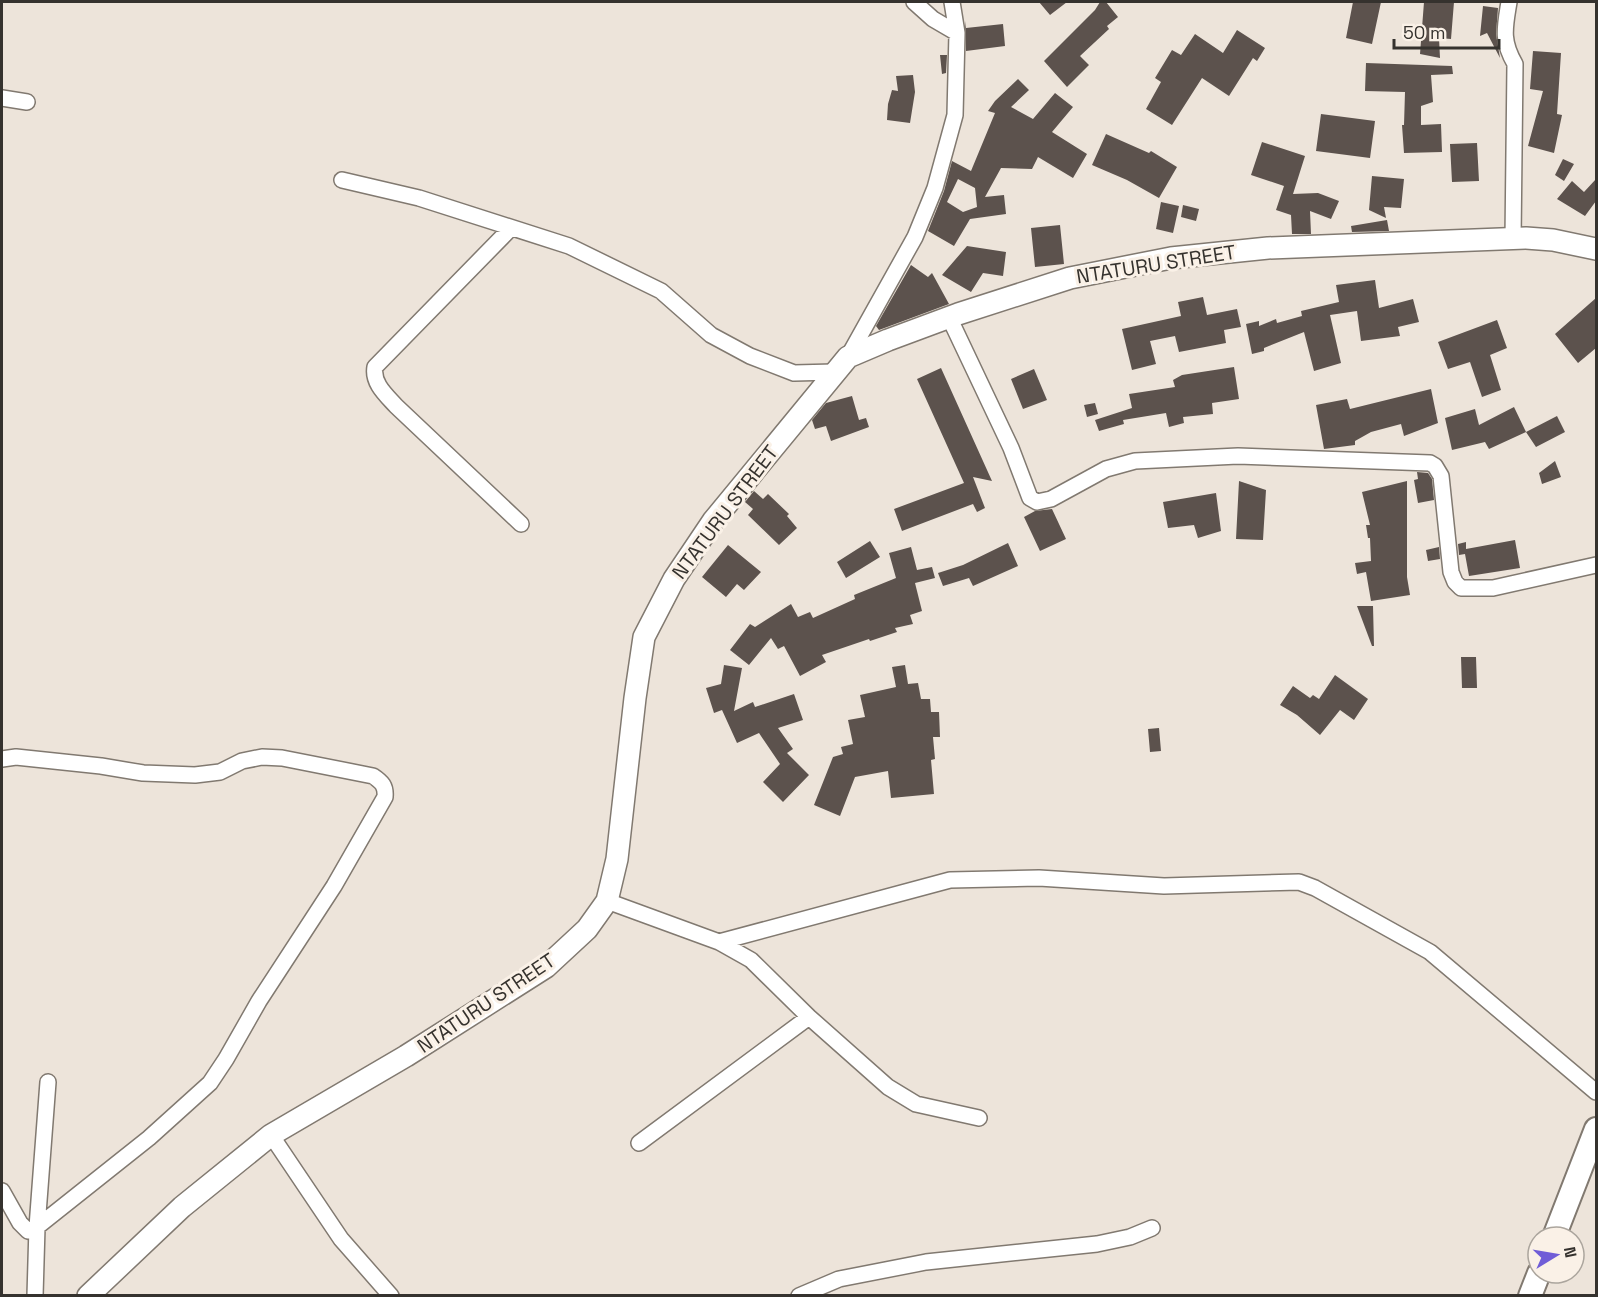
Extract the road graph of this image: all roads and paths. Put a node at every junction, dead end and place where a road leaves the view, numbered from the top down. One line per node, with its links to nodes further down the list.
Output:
1 (914, 2): 4 (street)
2 (952, 2): 4 (street)
3 (1509, 2): 9 (street)
4 (957, 33): 12 (street)
5 (2, 98): 6 (street)
6 (27, 102)
7 (342, 180): 8 (street)
8 (511, 228): 12 (street); 13 (street)
9 (1514, 239): 10 (street, NTATURU STREET); 11 (street, NTATURU STREET)
10 (1596, 249)
11 (949, 317): 12 (street, NTATURU STREET); 14 (street)
12 (841, 365): 16 (street, NTATURU STREET)
13 (521, 524)
14 (1596, 565)
15 (2, 759): 27 (street)
16 (607, 901): 17 (street); 23 (street, NTATURU STREET)
17 (719, 942): 18 (street); 20 (street)
18 (809, 1017): 21 (street); 24 (street)
19 (48, 1082): 27 (street)
20 (1596, 1092)
21 (979, 1118)
22 (1596, 1129): 26 (main road)
23 (271, 1135): 30 (street, NTATURU STREET); 31 (street)
24 (639, 1143)
25 (2, 1191): 27 (street)
26 (1559, 1225)
27 (37, 1227): 29 (street)
28 (1152, 1228): 32 (street)
29 (35, 1296)
30 (88, 1296)
31 (391, 1296)
32 (799, 1296)

